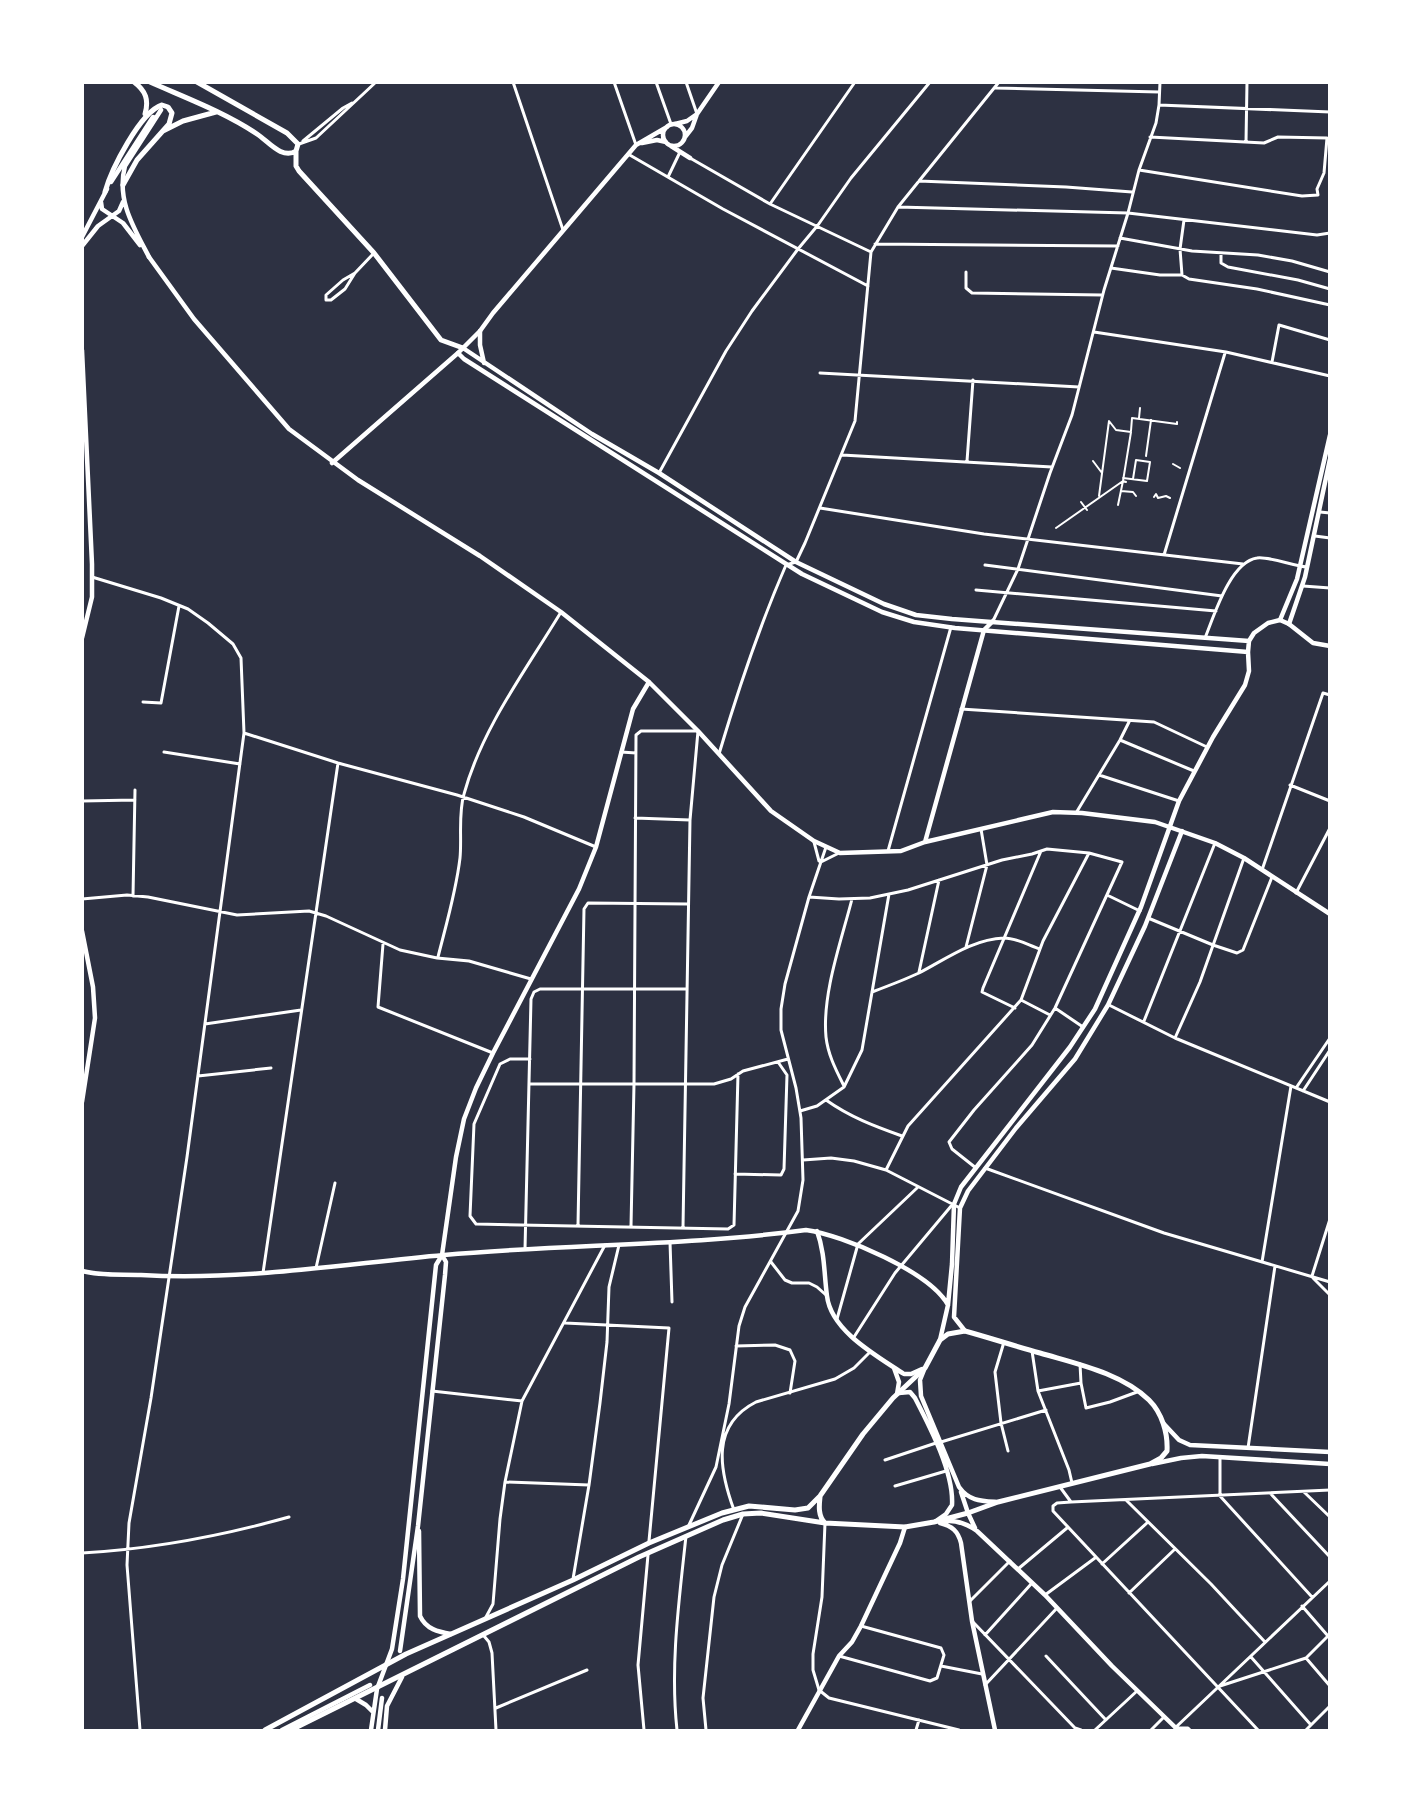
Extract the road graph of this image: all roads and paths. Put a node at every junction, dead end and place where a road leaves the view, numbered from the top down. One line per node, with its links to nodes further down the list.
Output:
1 (134, 82): 28 (main road)
2 (150, 82): 24 (main road)
3 (197, 82): 19 (main road)
4 (209, 82): 19 (main road)
5 (376, 82): 36 (street)
6 (513, 82): 57 (street)
7 (614, 82): 35 (street)
8 (656, 82): 29 (street)
9 (686, 82): 26 (street)
10 (714, 82): 18 (street)
11 (719, 82): 18 (main road)
12 (855, 82): 51 (street)
13 (930, 82): 56 (street)
14 (999, 82): 17 (street)
15 (1160, 82): 20 (street)
16 (1247, 82): 22 (street)
17 (994, 88): 20 (street); 45 (street)
18 (715, 89): 26 (main road)
19 (216, 92): 36 (main road)
20 (1160, 92): 21 (street)
21 (1160, 105): 22 (street); 31 (street)
22 (1247, 108): 25 (street); 33 (street)
23 (161, 110): 46 (main road)
24 (216, 112): 30 (main road); 36 (main road)
25 (1329, 112)
26 (697, 114): 29 (main road); 32 (main road)
27 (153, 117): 47 (main road)
28 (142, 122): 30 (main road); 47 (main road)
29 (671, 125): 32 (main road); 34 (main road); 35 (main road)
30 (162, 132): 46 (main road)
31 (1150, 136): 33 (street); 41 (street)
32 (684, 139): 34 (main road); 40 (main road)
33 (1246, 142): 39 (street)
34 (668, 143): 35 (main road); 37 (main road)
35 (636, 144): 38 (main road)
36 (299, 146): 67 (main road)
37 (680, 152): 40 (main road); 44 (street)
38 (628, 154): 44 (street); 57 (main road)
39 (1328, 154): 42 (street)
40 (690, 158): 51 (street)
41 (1139, 170): 42 (street); 48 (street)
42 (1324, 173): 43 (street)
43 (1329, 174)
44 (668, 177): 64 (street)
45 (919, 181): 48 (street); 52 (street)
46 (123, 185): 50 (main road)
47 (105, 192): 49 (main road)
48 (1132, 192): 53 (street)
49 (101, 199): 54 (main road); 59 (main road)
50 (123, 202): 54 (main road); 69 (main road)
51 (770, 204): 56 (street)
52 (898, 207): 53 (street); 61 (street)
53 (1128, 213): 55 (street); 60 (street)
54 (113, 216): 62 (main road); 69 (main road)
55 (1184, 220): 58 (street); 65 (street)
56 (818, 225): 64 (street); 66 (street)
57 (563, 230): 79 (main road)
58 (1329, 233)
59 (82, 237)
60 (1120, 238): 63 (street); 65 (street)
61 (875, 244): 63 (street); 66 (street)
62 (82, 246)
63 (1118, 246): 70 (street)
64 (798, 249): 75 (street); 108 (street)
65 (1180, 249): 68 (street); 74 (street)
66 (871, 252): 75 (street)
67 (374, 253): 73 (street); 83 (main road)
68 (1221, 253): 72 (street); 76 (street)
69 (149, 257): 103 (main road)
70 (1111, 268): 74 (street); 77 (street)
71 (966, 272): 77 (street)
72 (1329, 272)
73 (356, 273): 73 (street)
74 (1182, 275): 78 (street)
75 (868, 286): 88 (street)
76 (1329, 289)
77 (1102, 295): 80 (street)
78 (1329, 306)
79 (480, 331): 83 (main road); 86 (main road)
80 (1094, 332): 84 (street); 91 (street)
81 (1329, 340): 85 (street)
82 (82, 350): 135 (main road)
83 (460, 351): 86 (main road); 103 (main road); 131 (main road)
84 (1226, 352): 85 (street); 127 (street)
85 (1272, 362): 89 (street)
86 (484, 363): 108 (main road)
87 (820, 373): 88 (street)
88 (860, 374): 90 (street); 98 (street)
89 (1329, 376)
90 (973, 380): 91 (street); 101 (street)
91 (1078, 387): 105 (street)
92 (1140, 408): 93 (street)
93 (1139, 418): 94 (street); 96 (street)
94 (1151, 420): 95 (street); 99 (street)
95 (1177, 422)
96 (1131, 432): 109 (street); 111 (street)
97 (1329, 435): 132 (main road)
98 (842, 455): 101 (street); 119 (street)
99 (1146, 456)
100 (1329, 459): 107 (main road)
101 (967, 461): 105 (street)
102 (1093, 461): 109 (street)
103 (332, 463): 143 (main road)
104 (1173, 464): 106 (street)
105 (1052, 467): 126 (street)
106 (1180, 468)
107 (1328, 470): 121 (main road)
108 (659, 473): 128 (main road)
109 (1102, 473): 113 (street)
110 (1133, 479): 110 (street); 111 (street)
111 (1124, 480): 112 (street); 113 (street)
112 (1121, 491): 114 (street); 118 (street)
113 (1099, 496): 120 (street)
114 (1136, 496)
115 (1154, 497): 116 (street)
116 (1170, 498)
117 (1081, 502): 120 (street)
118 (1118, 504)
119 (820, 508): 126 (street); 128 (street)
120 (1086, 508): 123 (street)
121 (1318, 512): 122 (street); 124 (main road)
122 (1329, 513)
123 (1056, 528)
124 (1313, 536): 125 (street); 133 (main road)
125 (1329, 538)
126 (1026, 539): 127 (street); 134 (street)
127 (1164, 555): 129 (street)
128 (796, 562): 131 (street); 145 (main road)
129 (1243, 564): 132 (street); 140 (street)
130 (985, 565): 134 (street)
131 (786, 566): 147 (main road); 166 (street)
132 (1300, 567): 133 (street); 144 (main road)
133 (1307, 567): 136 (main road)
134 (1018, 569): 139 (street); 140 (street)
135 (92, 577): 141 (street); 149 (main road)
136 (1303, 586): 137 (street); 146 (main road)
137 (1329, 588)
138 (976, 590): 139 (street)
139 (1008, 591): 142 (street); 145 (street)
140 (1222, 596): 142 (street)
141 (179, 606): 156 (street); 160 (street)
142 (1216, 611): 150 (street)
143 (561, 612): 154 (main road); 174 (street)
144 (1280, 620): 146 (main road); 151 (main road)
145 (993, 621): 148 (main road); 150 (main road)
146 (1289, 624): 152 (main road)
147 (951, 627): 148 (main road); 192 (street)
148 (984, 630): 153 (main road); 157 (main road)
149 (82, 638)
150 (1205, 638): 151 (main road)
151 (1249, 641): 153 (main road)
152 (1329, 646)
153 (1248, 652): 162 (main road)
154 (649, 682): 159 (main road); 164 (main road)
155 (1329, 695): 171 (street)
156 (143, 702)
157 (961, 709): 158 (street); 187 (main road)
158 (1129, 722): 161 (street); 162 (street)
159 (698, 731): 165 (street); 166 (main road); 181 (street)
160 (244, 733): 167 (street); 168 (street)
161 (1120, 740): 169 (street); 170 (street)
162 (1207, 747): 169 (main road)
163 (164, 752): 168 (street)
164 (621, 752): 165 (street); 189 (main road)
165 (636, 753): 180 (street)
166 (719, 754): 186 (main road)
167 (338, 763): 174 (street); 212 (street)
168 (240, 764): 211 (street)
169 (1194, 771): 177 (main road)
170 (1099, 776): 177 (street); 179 (street)
171 (1290, 785): 178 (street); 198 (street)
172 (135, 790): 175 (street)
173 (1329, 793): 178 (street)
174 (463, 797): 189 (street); 222 (street)
175 (135, 800): 176 (street); 204 (street)
176 (82, 801)
177 (1179, 801): 182 (main road)
178 (1328, 801)
179 (1076, 813): 182 (main road); 184 (main road)
180 (635, 818): 181 (street); 208 (street)
181 (690, 819): 209 (street)
182 (1169, 826): 185 (main road); 210 (main road)
183 (1329, 828): 201 (street)
184 (981, 829): 187 (main road); 197 (street)
185 (1182, 831): 188 (main road); 214 (main road)
186 (814, 842): 190 (main road); 196 (street)
187 (925, 843): 192 (main road)
188 (1215, 843): 195 (main road); 216 (street)
189 (596, 847): 224 (main road)
190 (826, 847): 193 (main road); 196 (street)
191 (1041, 851): 194 (street); 197 (street); 217 (street)
192 (888, 852): 193 (main road)
193 (840, 853): 196 (street)
194 (1089, 853): 203 (street); 221 (street)
195 (1244, 858): 198 (main road); 219 (street)
196 (820, 863): 205 (street)
197 (987, 865): 200 (street); 220 (street)
198 (1262, 870): 199 (main road)
199 (1272, 877): 201 (main road); 219 (street)
200 (939, 880): 202 (street); 223 (street)
201 (1296, 893): 213 (main road)
202 (889, 894): 206 (street); 228 (street)
203 (1107, 895): 210 (street); 232 (street)
204 (133, 896): 207 (street); 211 (street)
205 (809, 897): 206 (street); 243 (street)
206 (852, 899): 253 (street)
207 (82, 900)
208 (634, 903): 209 (street); 225 (street); 226 (street)
209 (688, 904): 227 (street)
210 (1140, 911): 237 (main road)
211 (220, 913): 212 (street); 236 (street)
212 (316, 914): 218 (street); 233 (street)
213 (1329, 914)
214 (1148, 918): 216 (street); 230 (main road)
215 (82, 931): 257 (main road)
216 (1180, 931): 219 (street); 235 (street)
217 (1003, 938): 220 (street); 221 (street); 231 (street)
218 (383, 943): 222 (street); 241 (street)
219 (1213, 945): 238 (street)
220 (966, 948): 223 (street)
221 (1040, 949): 229 (street)
222 (438, 958): 224 (street)
223 (918, 973): 228 (street)
224 (531, 979): 241 (main road)
225 (583, 989): 226 (street); 242 (street); 249 (street)
226 (635, 989): 227 (street); 250 (street)
227 (687, 989): 251 (street)
228 (872, 992): 253 (street)
229 (1021, 1000): 231 (street); 234 (street)
230 (1108, 1005): 235 (street); 263 (main road)
231 (1015, 1008): 260 (street)
232 (1054, 1008): 234 (street); 237 (street)
233 (302, 1010): 236 (street); 289 (street)
234 (1050, 1015): 262 (street)
235 (1144, 1021): 238 (street)
236 (205, 1024): 247 (street)
237 (1084, 1028): 262 (main road)
238 (1175, 1038): 252 (street)
239 (1329, 1038): 254 (street)
240 (1329, 1050): 255 (street)
241 (493, 1053): 282 (main road)
242 (530, 1059): 248 (street); 271 (street)
243 (788, 1059): 244 (street); 259 (street)
244 (778, 1062): 246 (street); 265 (street)
245 (271, 1068): 247 (street)
246 (738, 1074): 251 (street); 265 (street)
247 (198, 1076): 291 (street)
248 (529, 1084): 249 (street); 271 (street)
249 (582, 1084): 250 (street); 272 (street)
250 (634, 1084): 251 (street); 273 (street)
251 (686, 1084): 274 (street)
252 (1291, 1086): 254 (street); 284 (street)
253 (844, 1087): 256 (street)
254 (1296, 1088): 255 (street)
255 (1303, 1091): 258 (street)
256 (826, 1100): 259 (street); 260 (street)
257 (82, 1102)
258 (1329, 1102)
259 (800, 1111): 261 (street)
260 (902, 1136): 264 (street)
261 (803, 1160): 264 (street); 275 (street)
262 (976, 1168): 268 (main road)
263 (985, 1168): 269 (main road); 284 (street)
264 (886, 1170): 267 (street)
265 (735, 1174): 274 (street)
266 (335, 1183): 287 (street)
267 (917, 1188): 268 (street); 278 (street)
268 (954, 1204): 269 (street); 285 (street); 296 (main road)
269 (960, 1208): 300 (main road)
270 (1329, 1219): 290 (street)
271 (525, 1224): 272 (street); 281 (street)
272 (578, 1225): 273 (street)
273 (631, 1226): 274 (street)
274 (683, 1227)
275 (787, 1232): 276 (main road); 277 (main road); 283 (street)
276 (817, 1232): 278 (main road); 293 (main road)
277 (670, 1242): 280 (main road); 295 (street)
278 (858, 1244): 285 (main road); 297 (street)
279 (605, 1245): 280 (main road); 281 (main road); 298 (street)
280 (619, 1245): 299 (street)
281 (525, 1249): 282 (main road)
282 (442, 1255): 287 (main road); 311 (main road); 393 (main road)
283 (771, 1262): 293 (street); 304 (street)
284 (1262, 1262): 286 (street)
285 (901, 1266): 296 (main road); 301 (street)
286 (1275, 1266): 290 (street); 321 (street)
287 (316, 1268): 289 (main road)
288 (82, 1271): 291 (main road)
289 (263, 1273): 291 (main road)
290 (1312, 1276): 292 (street); 294 (street)
291 (168, 1277): 360 (street)
292 (1329, 1282)
293 (826, 1295): 297 (main road)
294 (1329, 1295)
295 (672, 1302)
296 (948, 1305): 302 (main road)
297 (836, 1321): 301 (main road)
298 (565, 1323): 299 (street); 316 (street)
299 (607, 1325): 331 (street); 358 (street)
300 (965, 1331): 302 (main road); 303 (main road)
301 (854, 1337): 305 (main road)
302 (940, 1340): 309 (main road)
303 (1004, 1342): 306 (main road); 318 (street)
304 (736, 1346): 314 (street); 353 (street)
305 (871, 1351): 308 (main road); 314 (street)
306 (1032, 1351): 307 (main road); 313 (street)
307 (1080, 1364): 310 (street); 312 (main road)
308 (892, 1366): 309 (main road); 315 (main road)
309 (925, 1368): 315 (main road); 320 (main road)
310 (1081, 1383): 312 (street); 313 (street)
311 (432, 1391): 316 (street); 352 (main road)
312 (1138, 1391): 319 (main road)
313 (1038, 1392): 317 (street)
314 (790, 1393): 343 (street)
315 (897, 1394): 320 (main road); 338 (main road)
316 (522, 1401): 329 (street)
317 (1046, 1410): 318 (street); 330 (street)
318 (1001, 1423): 320 (street); 322 (street)
319 (1163, 1423): 321 (main road); 326 (main road)
320 (939, 1442): 325 (street); 328 (main road); 333 (main road)
321 (1248, 1448): 323 (main road)
322 (1008, 1451)
323 (1329, 1452)
324 (1220, 1458): 326 (main road); 327 (main road); 339 (street)
325 (885, 1460)
326 (1150, 1464): 330 (main road)
327 (1329, 1464)
328 (946, 1471): 332 (street); 349 (main road)
329 (505, 1482): 331 (street); 375 (street)
330 (1072, 1484): 334 (main road)
331 (589, 1485): 368 (street)
332 (895, 1486)
333 (959, 1487): 341 (main road); 345 (main road)
334 (1060, 1487): 341 (main road); 342 (street)
335 (1329, 1490): 336 (street)
336 (1304, 1492): 337 (street); 348 (street)
337 (1270, 1493): 339 (street); 363 (street)
338 (820, 1496): 343 (main road); 351 (main road)
339 (1220, 1496): 340 (street); 373 (street)
340 (1126, 1500): 342 (street); 350 (street)
341 (998, 1502): 344 (main road)
342 (1071, 1502): 355 (street)
343 (734, 1510): 353 (main road)
344 (976, 1510): 345 (main road); 356 (main road)
345 (968, 1513): 349 (main road); 356 (main road)
346 (743, 1514): 351 (main road); 357 (main road); 426 (street)
347 (289, 1517): 360 (street)
348 (1329, 1517)
349 (934, 1522): 354 (main road); 356 (main road); 374 (main road)
350 (1148, 1522): 359 (street); 366 (street)
351 (825, 1523): 354 (main road); 404 (street)
352 (418, 1526): 382 (main road); 387 (main road)
353 (688, 1527): 358 (main road)
354 (905, 1527): 381 (main road)
355 (1067, 1528): 364 (street); 367 (street)
356 (976, 1531): 365 (main road)
357 (686, 1536): 362 (main road); 425 (street)
358 (649, 1544): 368 (main road)
359 (1176, 1549): 371 (street); 386 (street)
360 (128, 1550): 361 (street); 416 (street)
361 (82, 1553)
362 (648, 1553): 383 (main road); 424 (street)
363 (1329, 1557)
364 (1095, 1558): 366 (street); 372 (street)
365 (1010, 1561): 367 (main road); 374 (street)
366 (1102, 1564): 371 (street)
367 (1018, 1569): 370 (main road)
368 (573, 1580): 378 (main road)
369 (1329, 1581): 373 (street)
370 (1033, 1583): 372 (main road); 384 (street)
371 (1129, 1593): 402 (street)
372 (1045, 1595): 377 (main road)
373 (1312, 1597): 376 (street)
374 (969, 1602): 380 (main road)
375 (493, 1604): 378 (street); 379 (street)
376 (1302, 1606): 385 (street); 386 (street)
377 (1057, 1608): 392 (street); 405 (main road)
378 (500, 1612): 379 (main road)
379 (484, 1620): 382 (main road)
380 (972, 1621): 384 (street); 397 (main road)
381 (861, 1626): 388 (main road); 394 (street)
382 (451, 1634): 393 (main road)
383 (483, 1634): 398 (main road); 409 (street)
384 (985, 1635): 392 (street)
385 (1329, 1635): 391 (street)
386 (1265, 1642): 390 (street)
387 (400, 1651)
388 (840, 1656): 394 (street); 404 (main road)
389 (1046, 1656): 413 (street)
390 (1251, 1657): 396 (street); 402 (street)
391 (1306, 1658): 396 (street); 401 (street)
392 (1009, 1659): 400 (street); 431 (street)
393 (385, 1665): 403 (main road); 417 (main road)
394 (941, 1666): 397 (street)
395 (587, 1670): 409 (street)
396 (1264, 1672): 402 (street); 414 (street)
397 (982, 1674): 400 (main road)
398 (402, 1677): 403 (main road); 422 (main road)
399 (370, 1685): 418 (main road)
400 (985, 1685): 430 (main road)
401 (1329, 1686)
402 (1217, 1687): 415 (street); 435 (street)
403 (377, 1689): 407 (main road); 410 (main road)
404 (819, 1690): 412 (street); 427 (main road)
405 (1137, 1691): 411 (main road); 413 (street)
406 (382, 1698): 421 (main road)
407 (356, 1699): 410 (main road); 419 (main road)
408 (1329, 1706): 414 (street)
409 (496, 1708): 423 (street)
410 (373, 1712): 420 (main road)
411 (1164, 1717): 415 (main road); 433 (street)
412 (919, 1720): 428 (street); 429 (street)
413 (1106, 1720): 432 (street)
414 (1311, 1725): 436 (street)
415 (1177, 1729): 434 (street)
416 (140, 1731)
417 (265, 1731)
418 (282, 1731)
419 (291, 1731)
420 (372, 1731)
421 (378, 1731)
422 (385, 1731)
423 (496, 1731)
424 (644, 1731)
425 (677, 1731)
426 (706, 1731)
427 (798, 1731)
428 (916, 1731)
429 (959, 1731)
430 (995, 1731)
431 (1081, 1731)
432 (1095, 1731)
433 (1151, 1731)
434 (1190, 1731)
435 (1258, 1731)
436 (1306, 1731)

